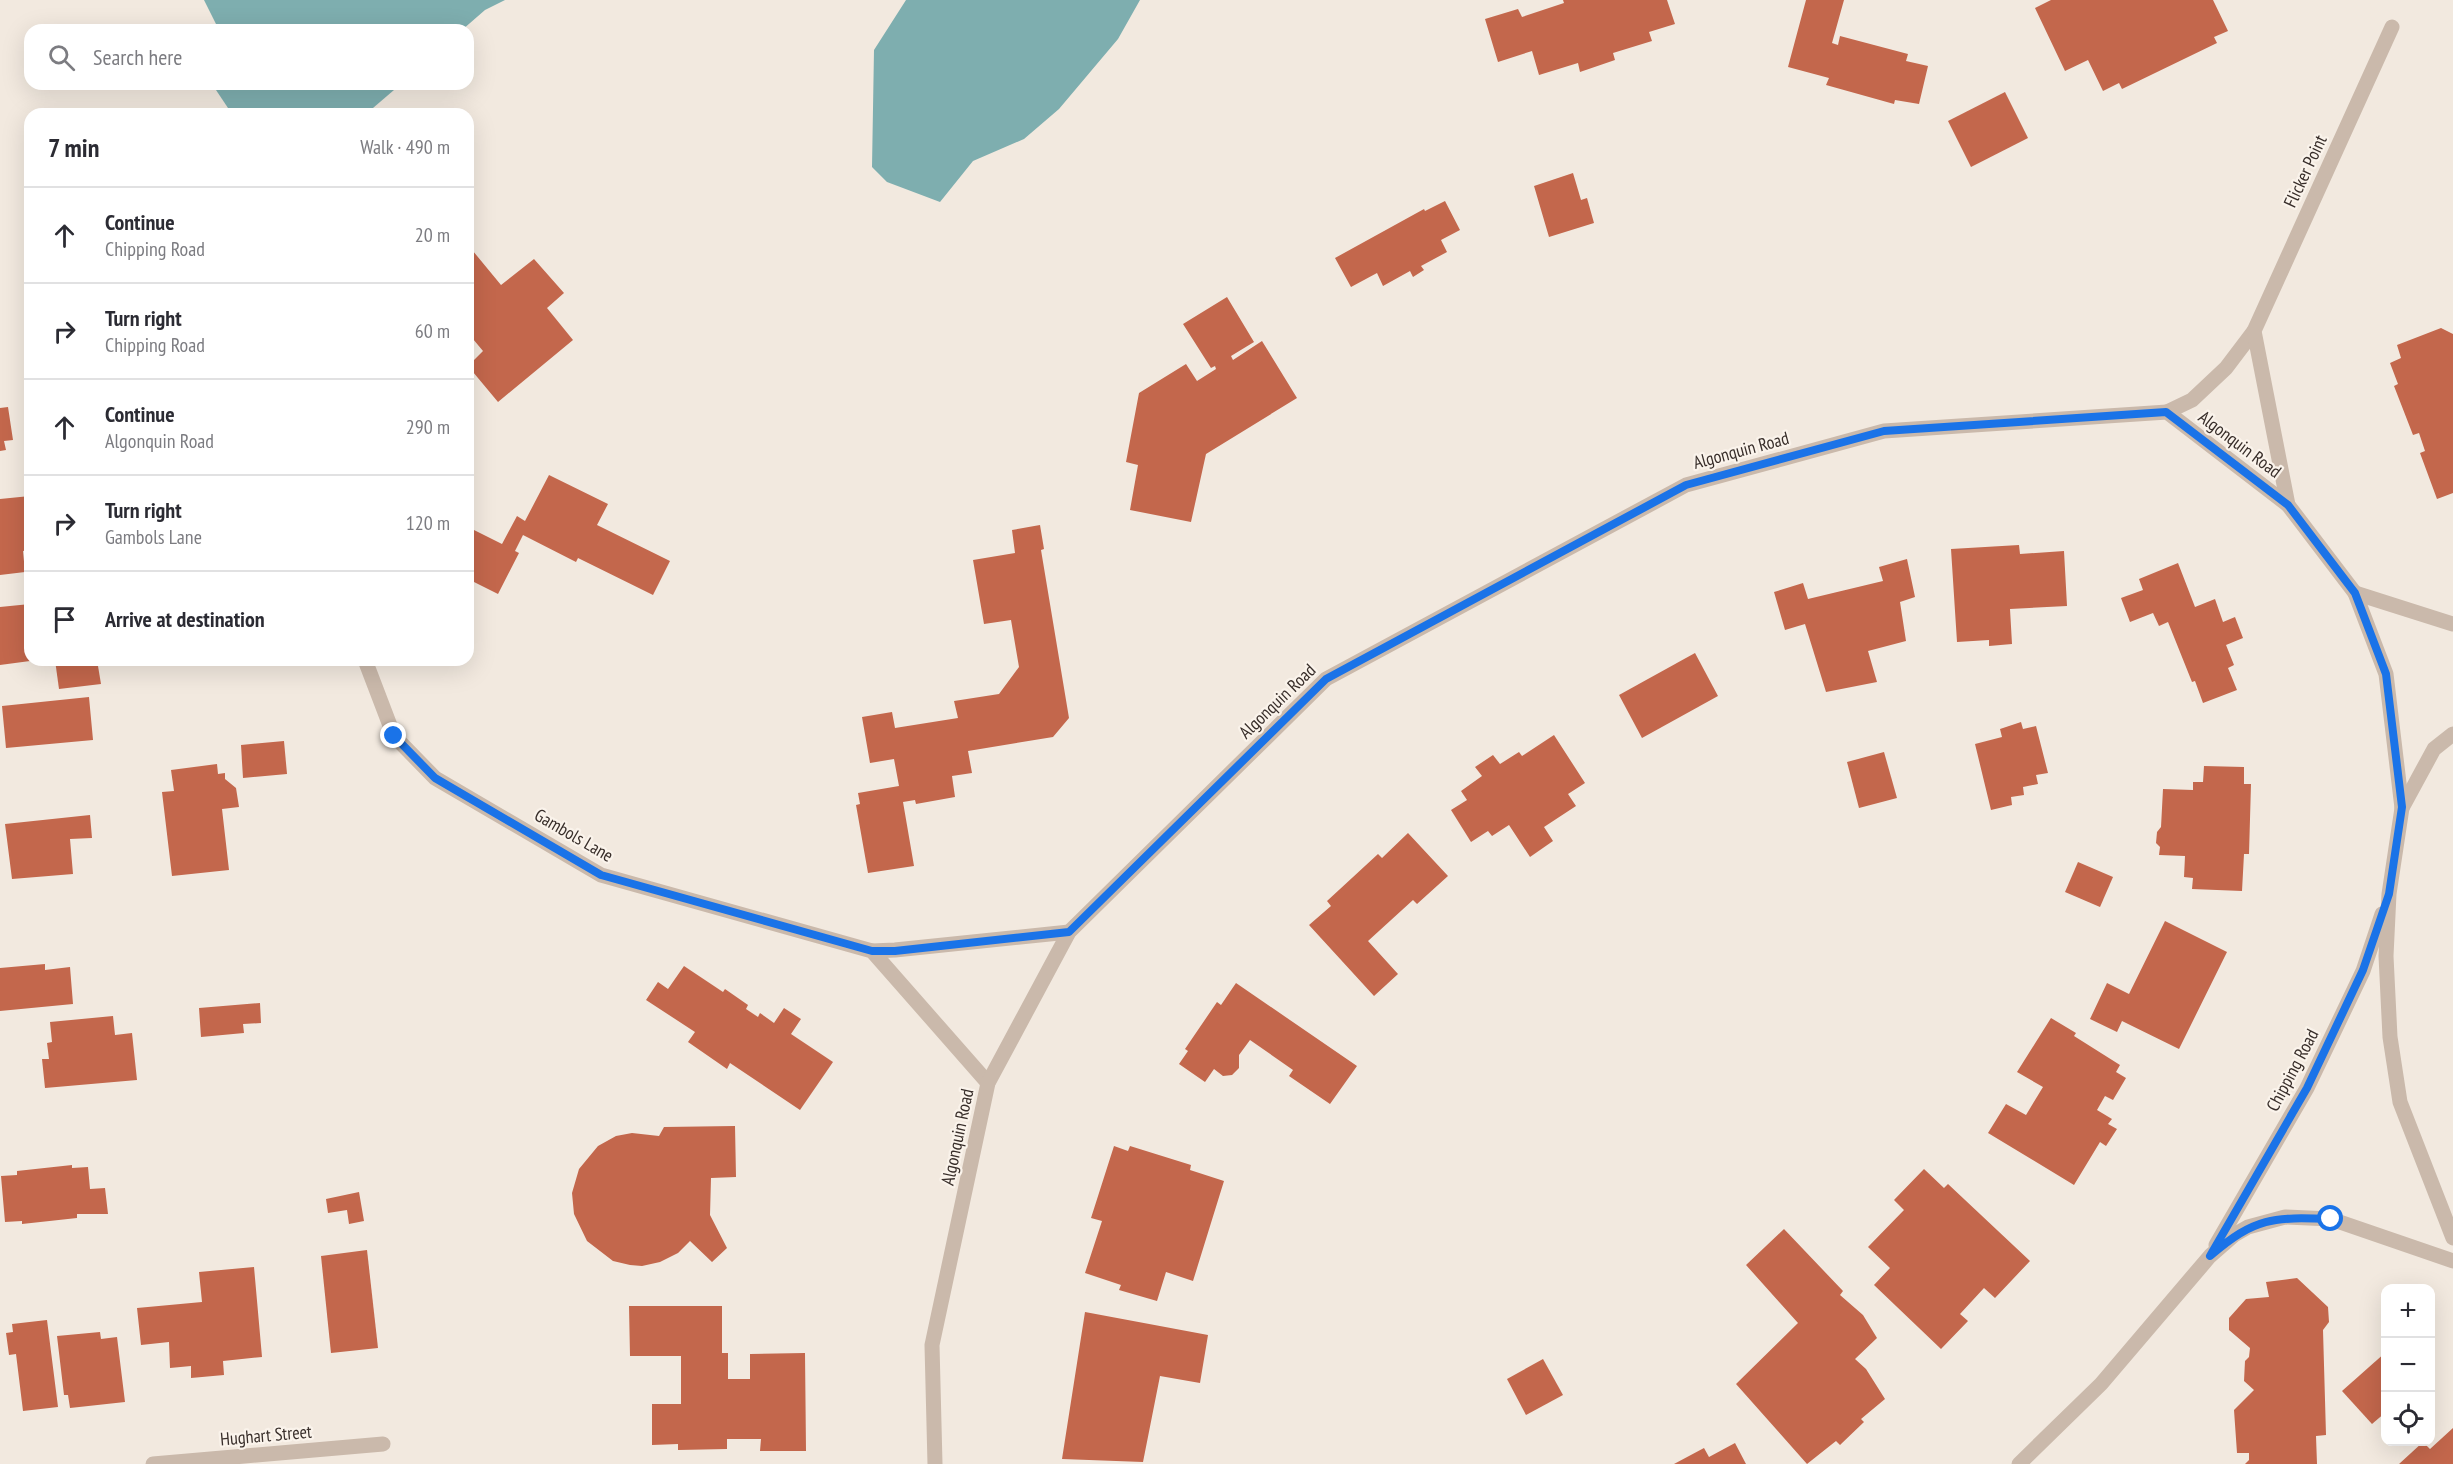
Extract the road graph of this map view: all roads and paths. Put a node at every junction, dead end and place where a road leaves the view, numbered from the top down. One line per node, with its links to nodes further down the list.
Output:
1 (2392, 27): 2 (street, Flicker Point)
2 (2253, 331): 3 (street, Flicker Point); 4 (street)
3 (2166, 412): 4 (street, Algonquin Road); 11 (street, Algonquin Road)
4 (2288, 505): 5 (street, Algonquin Road)
5 (2355, 593): 6 (street); 9 (street, Algonquin Road)
6 (2453, 624)
7 (367, 666): 12 (street, Gambols Lane)
8 (2453, 734): 9 (street)
9 (2402, 807): 10 (street, Algonquin Road)
10 (2389, 894): 14 (street, Algonquin Road); 15 (street, Chipping Road)
11 (1069, 932): 12 (street, Gambols Lane); 13 (street, Algonquin Road)
12 (872, 951): 13 (street)
13 (988, 1083): 19 (street, Algonquin Road)
14 (2453, 1238)
15 (2210, 1256): 16 (street, Chipping Road); 20 (street, Chipping Road)
16 (2453, 1261)
17 (383, 1444): 18 (street, Hughart Street)
18 (153, 1464)
19 (935, 1464)
20 (2019, 1464)

